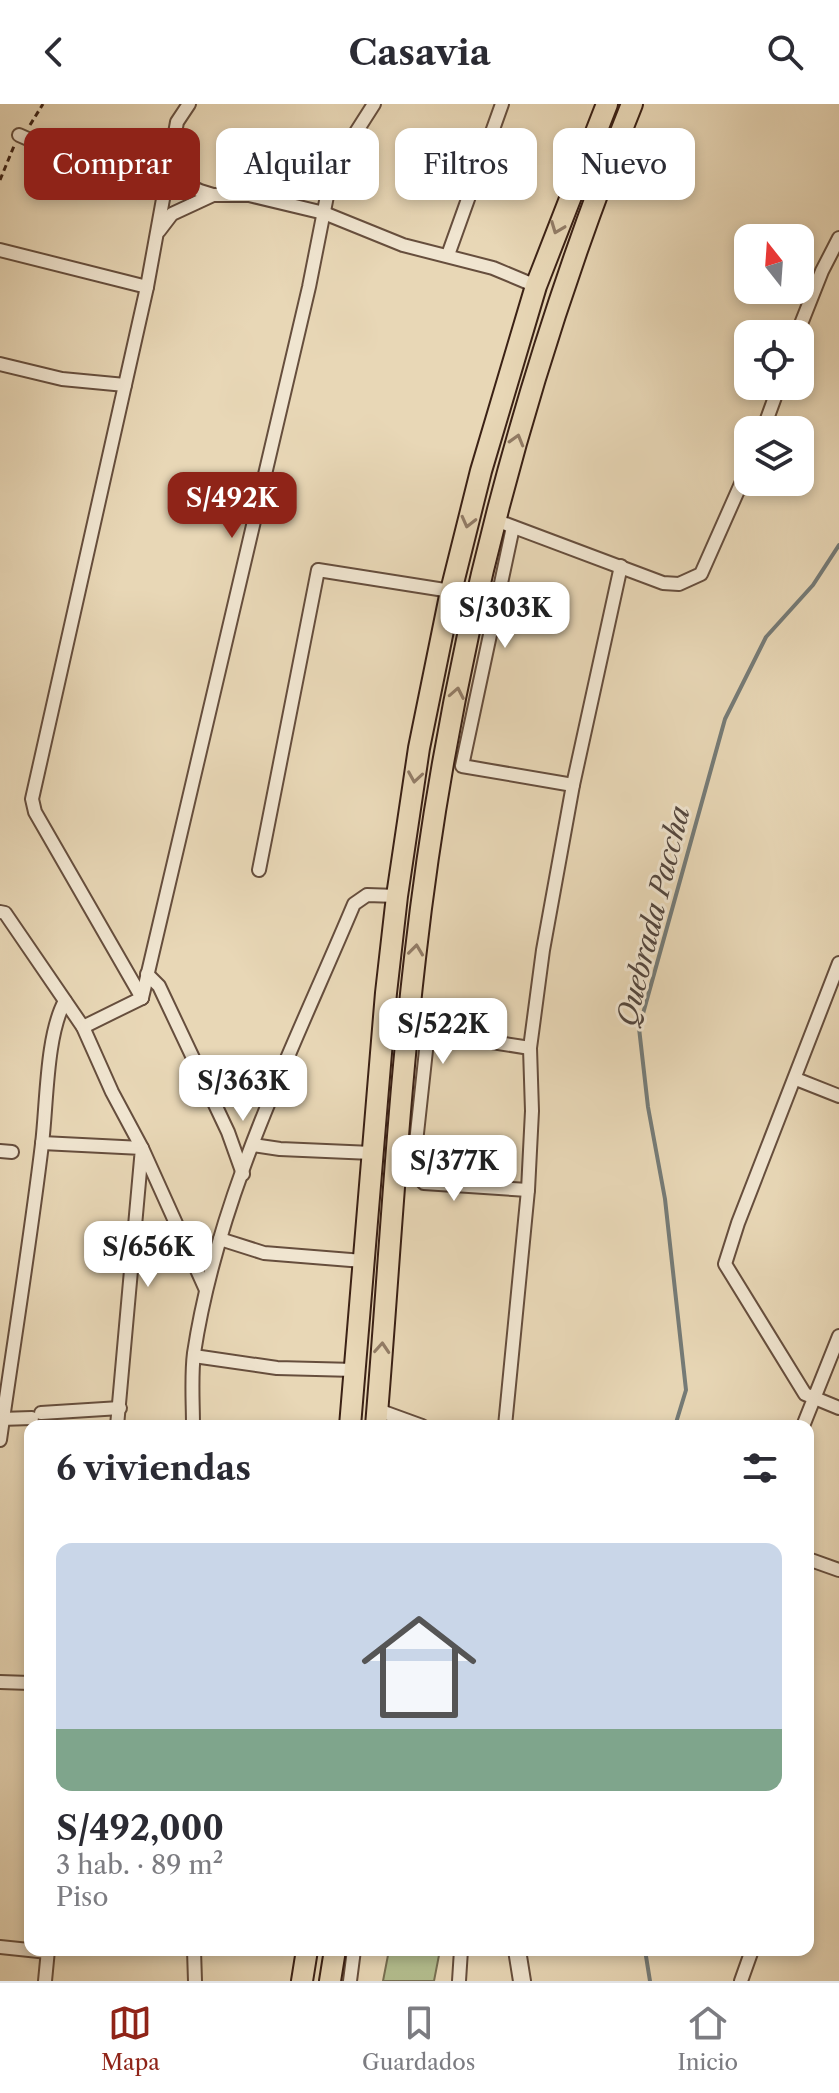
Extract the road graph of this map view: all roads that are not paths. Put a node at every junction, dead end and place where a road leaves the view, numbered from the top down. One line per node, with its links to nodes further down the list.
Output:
1 (189, 104): 6 (street)
2 (374, 104): 12 (street)
3 (502, 104): 16 (street)
4 (607, 104): 17 (main road, one-way to 17)
5 (632, 104): 23 (main road, one-way to 5)
6 (176, 128)
7 (19, 135): 8 (street)
8 (24, 137)
9 (200, 190): 10 (street)
10 (213, 195): 12 (street); 13 (street)
11 (163, 200): 13 (street)
12 (324, 213): 16 (street); 31 (street)
13 (157, 234): 18 (street)
14 (839, 238): 19 (street)
15 (0, 250): 18 (street)
16 (448, 255): 17 (street)
17 (536, 286): 25 (main road, one-way to 25)
18 (147, 287): 21 (street)
19 (802, 320)
20 (0, 364): 21 (street)
21 (125, 385): 32 (street)
22 (736, 496): 24 (street)
23 (504, 523): 24 (street); 26 (street); 42 (main road, one-way to 23)
24 (621, 566): 26 (street)
25 (451, 591): 27 (street); 28 (main road, one-way to 28)
26 (573, 785): 35 (street)
27 (259, 870)
28 (397, 896): 39 (street); 41 (main road)
29 (0, 912): 33 (street)
30 (839, 963): 36 (street)
31 (147, 974): 32 (street); 43 (street)
32 (142, 998): 34 (street)
33 (65, 1001): 34 (street); 38 (street)
34 (83, 1027): 40 (street)
35 (530, 1048): 42 (street); 44 (street)
36 (796, 1079): 37 (street); 51 (street)
37 (839, 1096)
38 (42, 1143): 40 (street); 55 (street)
39 (253, 1145): 41 (street); 43 (street)
40 (142, 1148): 47 (street); 52 (street)
41 (372, 1153): 46 (main road)
42 (406, 1159): 44 (street); 54 (main road, one-way to 42)
43 (243, 1174): 45 (street)
44 (528, 1190): 59 (street)
45 (220, 1239): 46 (street); 47 (street)
46 (363, 1261): 50 (main road)
47 (206, 1290): 49 (street)
48 (839, 1336): 51 (street)
49 (194, 1356): 50 (street); 57 (street)
50 (355, 1370): 58 (main road)
51 (814, 1398): 53 (street); 60 (street)
52 (120, 1408): 55 (street); 56 (street)
53 (839, 1408)
54 (377, 1418)
55 (1, 1419): 61 (street)
56 (118, 1420)
57 (193, 1420)
58 (351, 1420)
59 (506, 1420)
60 (805, 1420)
61 (0, 1440)
62 (814, 1561): 63 (street)
63 (839, 1570)
64 (0, 1682): 65 (street)
65 (24, 1683)
66 (0, 1947): 67 (street)
67 (24, 1949)
68 (48, 1956): 76 (street)
69 (194, 1956): 77 (street)
70 (306, 1956): 78 (main road)
71 (334, 1956): 79 (main road)
72 (353, 1956): 80 (street)
73 (461, 1956): 81 (street)
74 (518, 1956): 82 (street)
75 (750, 1956): 83 (street)
76 (45, 1981)
77 (195, 1981)
78 (302, 1981)
79 (330, 1981)
80 (350, 1981)
81 (459, 1981)
82 (522, 1981)
83 (741, 1981)

